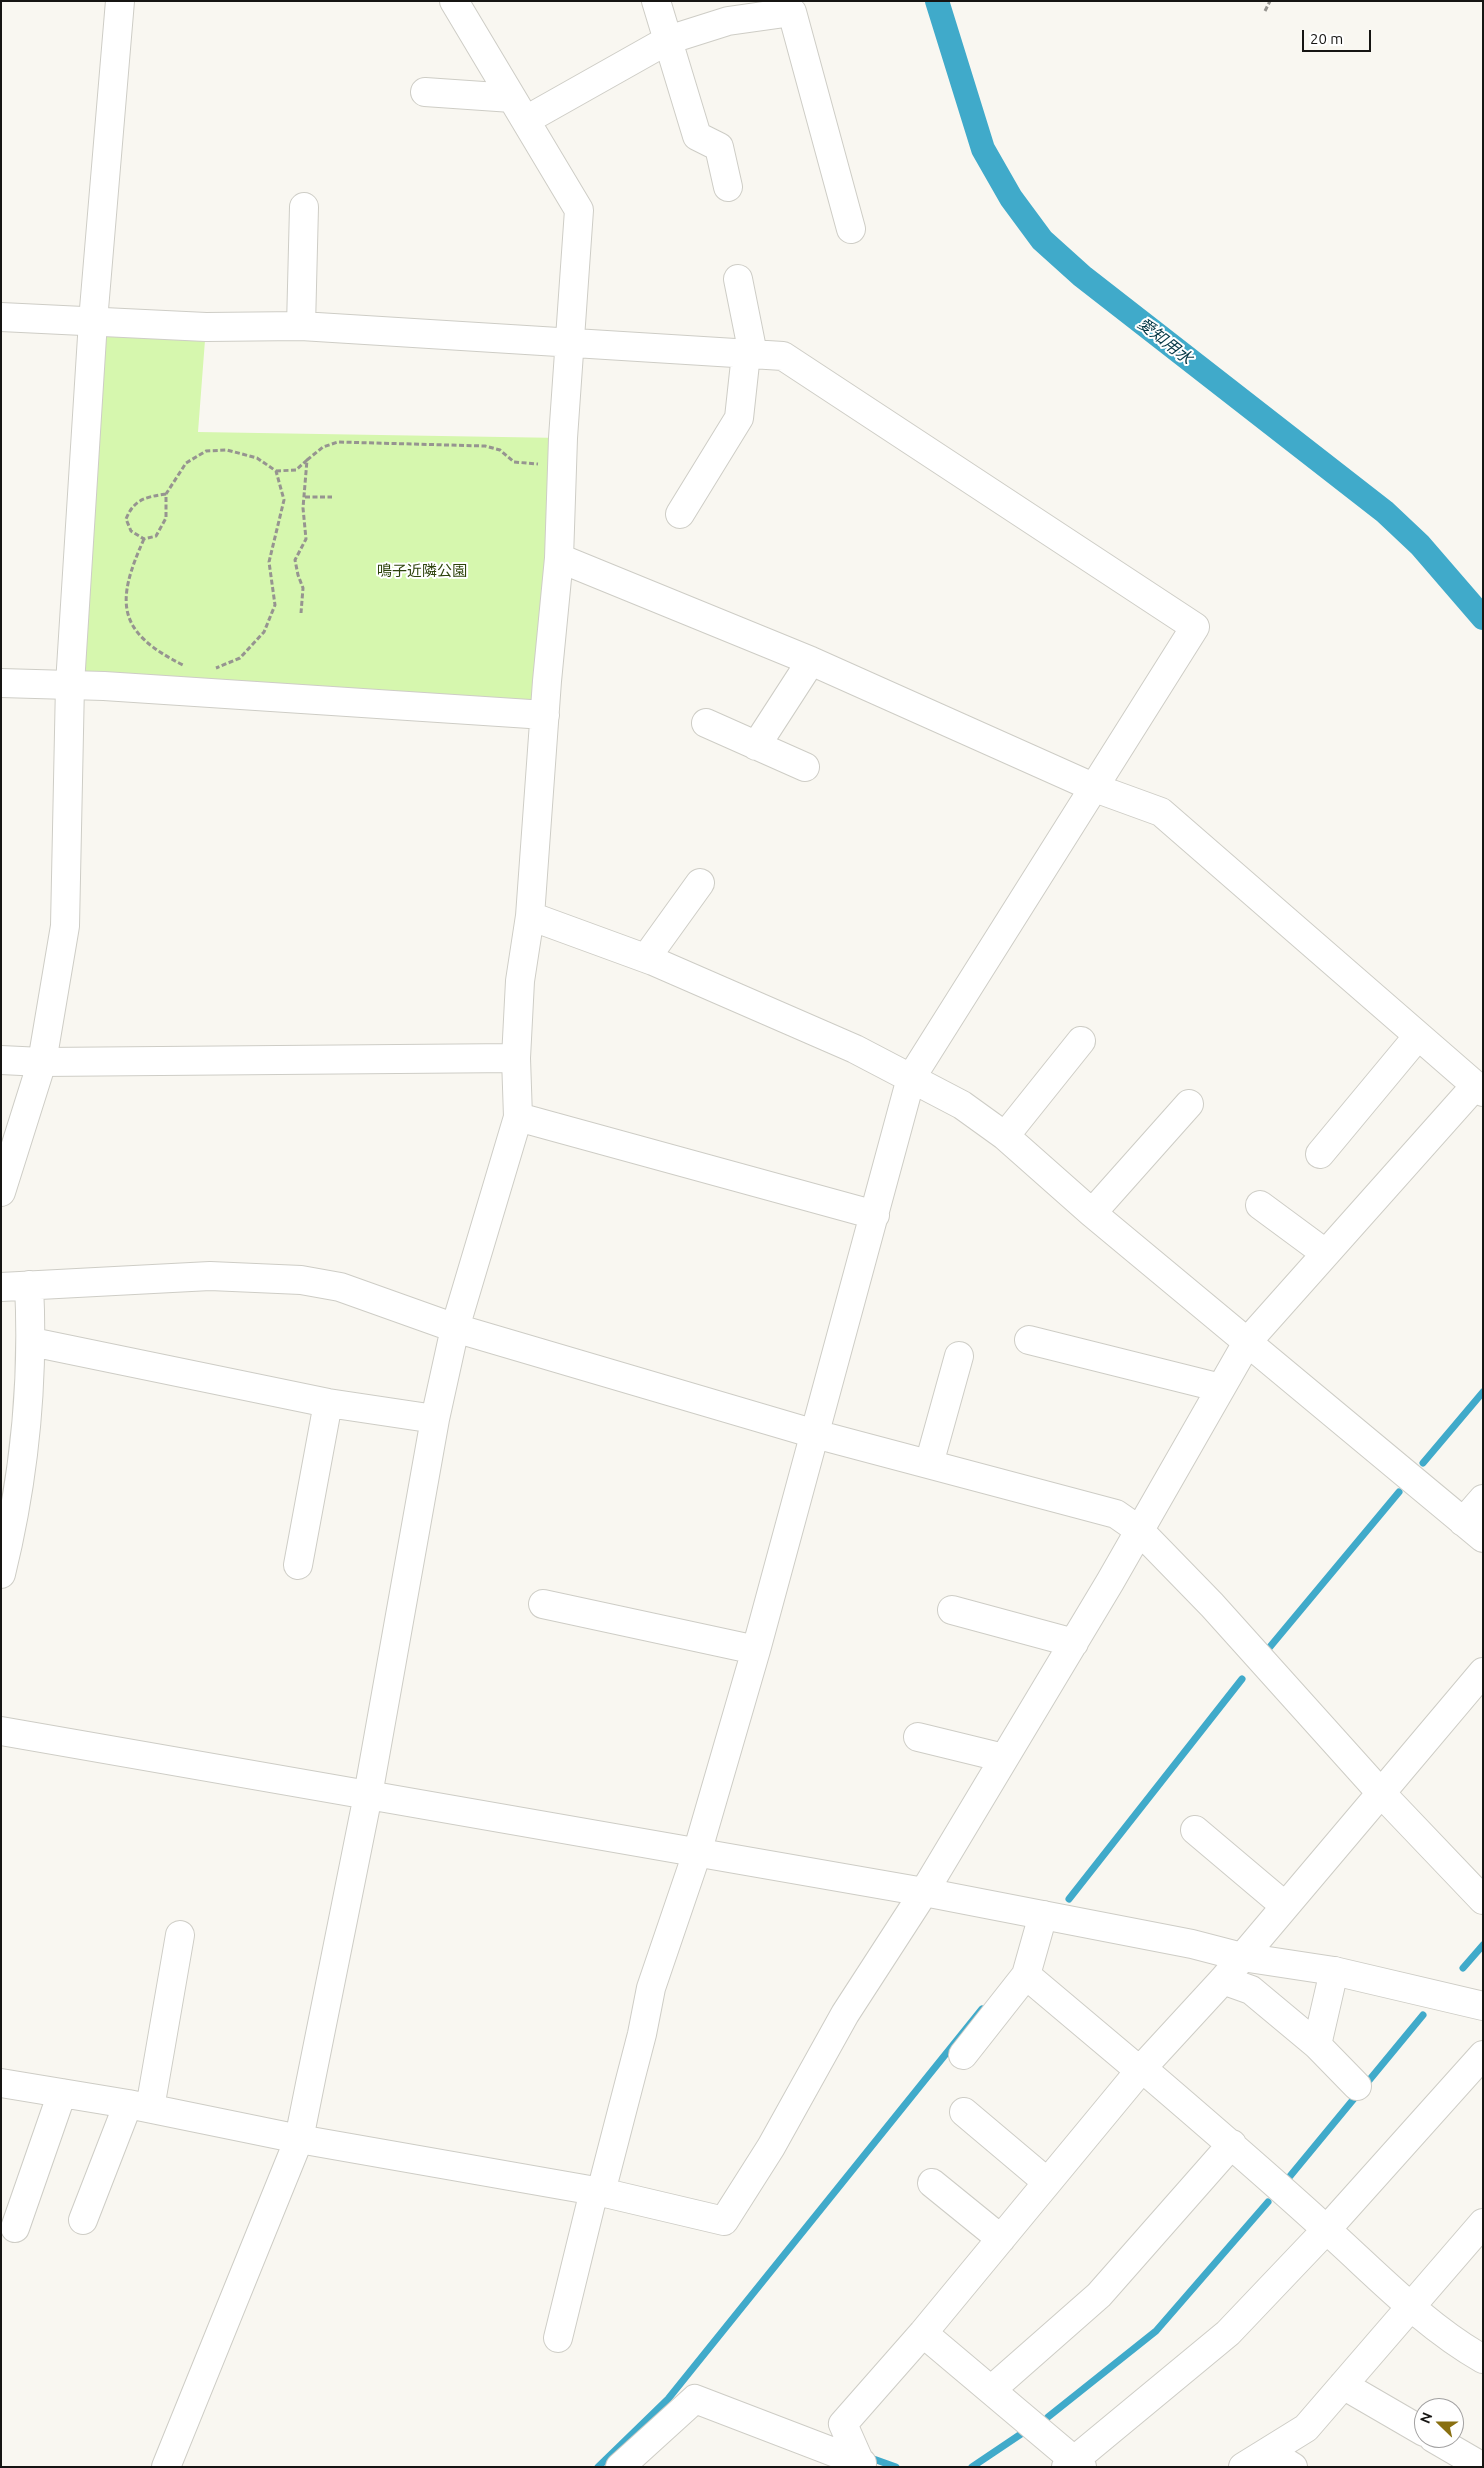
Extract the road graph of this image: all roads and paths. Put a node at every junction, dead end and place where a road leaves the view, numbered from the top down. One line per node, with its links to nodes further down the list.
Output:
1 (120, 1): 14 (street)
2 (454, 1): 8 (street)
3 (656, 1): 6 (street)
4 (1270, 1): 5 (path)
5 (1265, 11)
6 (668, 40): 8 (street); 9 (street); 11 (street)
7 (425, 92): 8 (street)
8 (519, 109): 16 (street)
9 (728, 187)
10 (304, 207): 15 (street)
11 (852, 228)
12 (738, 279): 17 (street)
13 (1, 317): 14 (street)
14 (93, 321): 15 (street); 32 (street)
15 (301, 326): 16 (street)
16 (570, 342): 17 (street); 19 (street)
17 (749, 354): 24 (street); 37 (street)
18 (306, 460): 19 (path); 20 (path); 22 (path)
19 (564, 466): 26 (street)
20 (276, 471): 21 (path); 30 (path)
21 (166, 494): 25 (path); 25 (path)
22 (305, 497): 23 (path); 27 (path)
23 (332, 497)
24 (680, 514)
25 (144, 539): 29 (path)
26 (559, 558): 28 (street); 33 (street)
27 (301, 613)
28 (810, 661): 35 (street); 37 (street)
29 (185, 666)
30 (212, 669)
31 (1, 683): 32 (street)
32 (70, 684): 33 (street); 45 (street)
33 (545, 714): 39 (street)
34 (706, 723): 35 (street)
35 (756, 746): 36 (street)
36 (805, 767)
37 (1095, 788): 41 (street); 46 (street)
38 (700, 883): 40 (street)
39 (530, 916): 40 (street); 43 (street)
40 (646, 958): 46 (street)
41 (1418, 1036): 47 (street); 51 (street)
42 (1081, 1040): 50 (street)
43 (516, 1058): 45 (street); 49 (street)
44 (1, 1060): 45 (street)
45 (42, 1062): 52 (street)
46 (911, 1078): 50 (street); 55 (street)
47 (1479, 1088): 56 (street)
48 (1189, 1104): 54 (street)
49 (518, 1117): 55 (street); 59 (street)
50 (1005, 1136): 54 (street)
51 (1320, 1154)
52 (1, 1192)
53 (1260, 1205): 56 (street)
54 (1092, 1213): 61 (street)
55 (875, 1215): 67 (street)
56 (1325, 1253): 61 (street)
57 (28, 1285): 58 (street); 59 (street); 62 (street)
58 (1, 1287)
59 (455, 1328): 66 (street); 67 (street)
60 (1029, 1340): 64 (street)
61 (1248, 1341): 64 (street); 71 (street)
62 (32, 1342): 65 (street); 73 (street)
63 (959, 1356): 68 (street)
64 (1221, 1388): 70 (street)
65 (328, 1403): 66 (street); 72 (street)
66 (435, 1419): 83 (street)
67 (815, 1434): 68 (street); 77 (street)
68 (929, 1464): 70 (street)
69 (1483, 1499): 71 (street)
70 (1139, 1530): 76 (street); 82 (street)
71 (1473, 1530)
72 (298, 1565)
73 (1, 1574)
74 (542, 1604): 77 (street)
75 (952, 1610): 76 (street)
76 (1074, 1643): 81 (street)
77 (756, 1650): 85 (street)
78 (1483, 1672): 82 (street)
79 (1, 1731): 83 (street)
80 (918, 1737): 81 (street)
81 (1004, 1758): 86 (street)
82 (1381, 1793): 87 (street); 88 (street)
83 (368, 1795): 85 (street); 105 (street)
84 (1195, 1830): 88 (street)
85 (697, 1853): 86 (street); 109 (street)
86 (924, 1892): 89 (street); 109 (street)
87 (1483, 1900)
88 (1285, 1906): 91 (street)
89 (1043, 1915): 91 (street); 93 (street)
90 (180, 1935): 103 (street)
91 (1242, 1957): 92 (street); 94 (street)
92 (1334, 1971): 95 (street); 96 (street)
93 (1026, 1975): 97 (street); 99 (street)
94 (1223, 1980): 96 (street); 99 (street)
95 (1483, 2006)
96 (1317, 2045): 101 (street)
97 (963, 2055)
98 (1483, 2055): 113 (street)
99 (1141, 2070): 106 (street); 107 (street)
100 (1, 2083): 102 (street)
101 (1357, 2086)
102 (62, 2094): 103 (street); 112 (street)
103 (139, 2106): 105 (street); 110 (street)
104 (964, 2112): 107 (street)
105 (299, 2139): 109 (street); 126 (street)
106 (1232, 2144): 113 (street); 120 (street)
107 (1048, 2182): 114 (street)
108 (932, 2183): 114 (street)
109 (598, 2192): 117 (street)
110 (83, 2220)
111 (1483, 2223): 115 (street)
112 (14, 2228)
113 (1327, 2229): 115 (street); 125 (street)
114 (1000, 2239): 116 (street)
115 (1410, 2306): 118 (street); 119 (street)
116 (923, 2333): 120 (street); 124 (street)
117 (558, 2338)
118 (1483, 2359)
119 (1343, 2385): 121 (street); 123 (street)
120 (991, 2390): 125 (street)
121 (1414, 2426)
122 (1451, 2448): 130 (street)
123 (1269, 2452): 128 (street); 129 (street)
124 (862, 2465): 127 (street)
125 (1074, 2465)
126 (166, 2467)
127 (620, 2467)
128 (1243, 2467)
129 (1293, 2467)
130 (1483, 2467)

